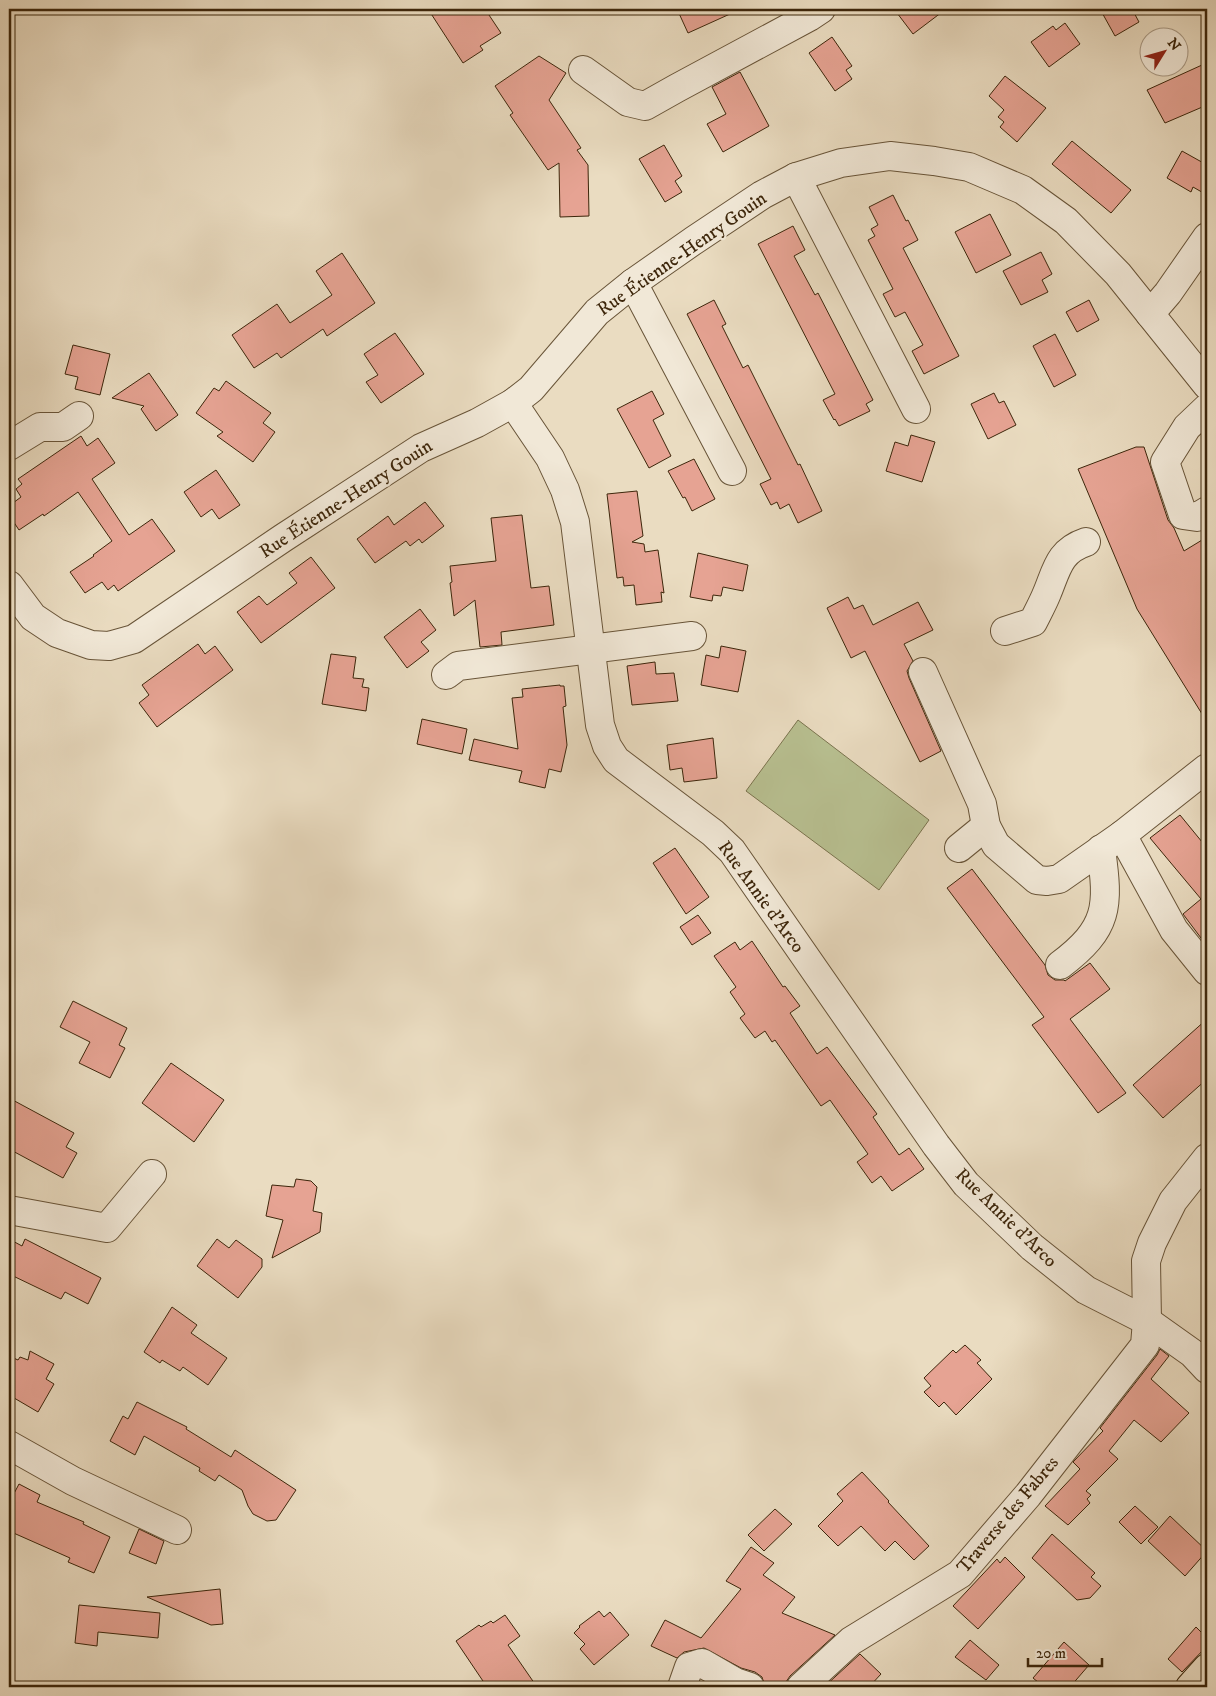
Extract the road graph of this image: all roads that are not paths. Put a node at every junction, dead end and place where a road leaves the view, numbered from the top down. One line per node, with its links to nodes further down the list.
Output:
1 (821, 9): 2 (street)
2 (583, 70)
3 (796, 177): 5 (street, Rue Étienne-Henry Gouin); 6 (street, Rue Étienne-Henry Gouin); 10 (street)
4 (1207, 237): 6 (street)
5 (633, 283): 8 (street, Rue Étienne-Henry Gouin); 13 (street)
6 (1150, 314): 7 (street, Rue Étienne-Henry Gouin)
7 (1207, 385)
8 (513, 403): 16 (street, Rue Étienne-Henry Gouin); 19 (street, Rue Annie d'Arco)
9 (1207, 408): 14 (street)
10 (916, 409)
11 (79, 416): 12 (street)
12 (9, 446)
13 (732, 471)
14 (1207, 511)
15 (1086, 542): 17 (street)
16 (9, 585)
17 (1005, 631)
18 (692, 636): 19 (street)
19 (591, 648): 21 (street); 31 (street, Rue Annie d'Arco)
20 (923, 672): 23 (street)
21 (446, 675)
22 (1207, 768): 24 (street)
23 (986, 826): 24 (street); 25 (street)
24 (1112, 842): 26 (street); 27 (street)
25 (959, 848)
26 (1060, 965)
27 (1207, 971)
28 (1207, 1158): 31 (street, Traverse des Fabres)
29 (152, 1174): 30 (street)
30 (9, 1210)
31 (1147, 1321): 32 (street, Rue Annie d'Arco); 38 (street, Traverse des Fabres)
32 (1207, 1369)
33 (9, 1445): 34 (street)
34 (177, 1530)
35 (1207, 1668): 39 (main road)
36 (682, 1687): 37 (street)
37 (750, 1687)
38 (801, 1687)
39 (1190, 1687)

